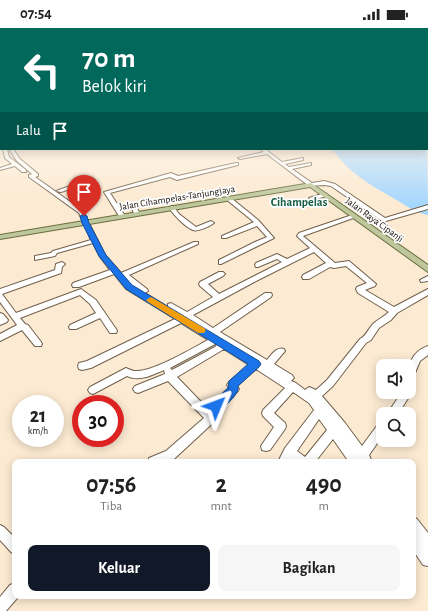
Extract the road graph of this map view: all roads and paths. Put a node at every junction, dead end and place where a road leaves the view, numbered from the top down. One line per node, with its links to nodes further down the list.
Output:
1 (5, 150): 8 (street)
2 (12, 150): 13 (street)
3 (264, 150): 4 (street)
4 (267, 152): 5 (street); 7 (street)
5 (240, 158)
6 (301, 159): 7 (street)
7 (282, 163): 11 (street)
8 (15, 164): 12 (street); 13 (street)
9 (236, 164): 27 (street)
10 (309, 164): 11 (street)
11 (289, 168): 16 (street)
12 (0, 169)
13 (33, 176): 18 (street)
14 (92, 180): 19 (street)
15 (341, 182): 17 (street)
16 (311, 185): 17 (street); 20 (main road, Jalan Raya Cipanji); 22 (main road, Jalan Cihampelas-Tanjungjaya)
17 (333, 185): 24 (street)
18 (49, 187): 19 (street); 29 (street)
19 (59, 191): 29 (street)
20 (325, 195): 21 (street); 28 (main road, Jalan Raya Cipanji)
21 (312, 198)
22 (229, 199): 25 (main road, Jalan Cihampelas-Tanjungjaya); 31 (street)
23 (133, 205): 26 (street)
24 (428, 207)
25 (172, 208): 26 (main road, Jalan Cihampelas-Tanjungjaya); 30 (street)
26 (137, 214): 27 (main road, Jalan Cihampelas-Tanjungjaya)
27 (122, 216): 29 (main road, Jalan Cihampelas-Tanjungjaya)
28 (354, 216): 36 (street); 44 (main road, Jalan Raya Cipanji)
29 (88, 223): 32 (main road, Jalan Cihampelas-Tanjungjaya); 34 (street); 37 (street)
30 (211, 223)
31 (258, 223): 33 (street); 39 (street)
32 (0, 237)
33 (224, 237)
34 (94, 241): 37 (street); 38 (street)
35 (196, 243): 45 (street)
36 (314, 249): 40 (street); 42 (street)
37 (105, 255): 45 (street)
38 (37, 258)
39 (221, 262)
40 (287, 262): 43 (street); 53 (street)
41 (62, 264): 49 (street)
42 (330, 264): 47 (street); 55 (street)
43 (258, 265)
44 (428, 269)
45 (120, 272): 48 (street); 59 (street)
46 (221, 274): 53 (street)
47 (306, 277)
48 (76, 285)
49 (0, 292)
50 (268, 294): 65 (street)
51 (424, 294): 54 (street); 55 (street)
52 (0, 296): 58 (street)
53 (219, 298): 59 (street)
54 (428, 302)
55 (394, 311): 78 (street)
56 (102, 314): 58 (street); 62 (street); 63 (street)
57 (0, 316): 60 (street)
58 (14, 317): 61 (street)
59 (185, 317): 65 (street); 72 (street)
60 (0, 322)
61 (22, 326): 64 (street); 66 (street)
62 (72, 327)
63 (113, 331)
64 (0, 338)
65 (218, 338): 70 (street); 71 (street); 73 (street); 74 (street)
66 (38, 344)
67 (428, 350): 69 (street)
68 (281, 351): 71 (street)
69 (416, 359)
70 (256, 364): 75 (street); 80 (street)
71 (268, 364): 78 (street)
72 (82, 366)
73 (166, 366): 74 (street); 77 (street)
74 (170, 376): 76 (street); 80 (street)
75 (293, 386): 78 (street); 83 (street)
76 (138, 389)
77 (93, 390)
78 (314, 398): 79 (street); 81 (street)
79 (319, 411): 81 (street); 84 (street)
80 (208, 414): 85 (street)
81 (337, 429): 88 (street); 89 (street)
82 (376, 437): 90 (street)
83 (266, 446)
84 (289, 452): 86 (street); 87 (street)
85 (160, 459)
86 (285, 459)
87 (298, 459)
88 (311, 459)
89 (361, 459)
90 (363, 459)
91 (416, 527): 93 (street)
92 (0, 531): 95 (street)
93 (428, 543)
94 (416, 544): 96 (street)
95 (12, 545)
96 (428, 560)
97 (12, 593): 98 (street)
98 (0, 607)

